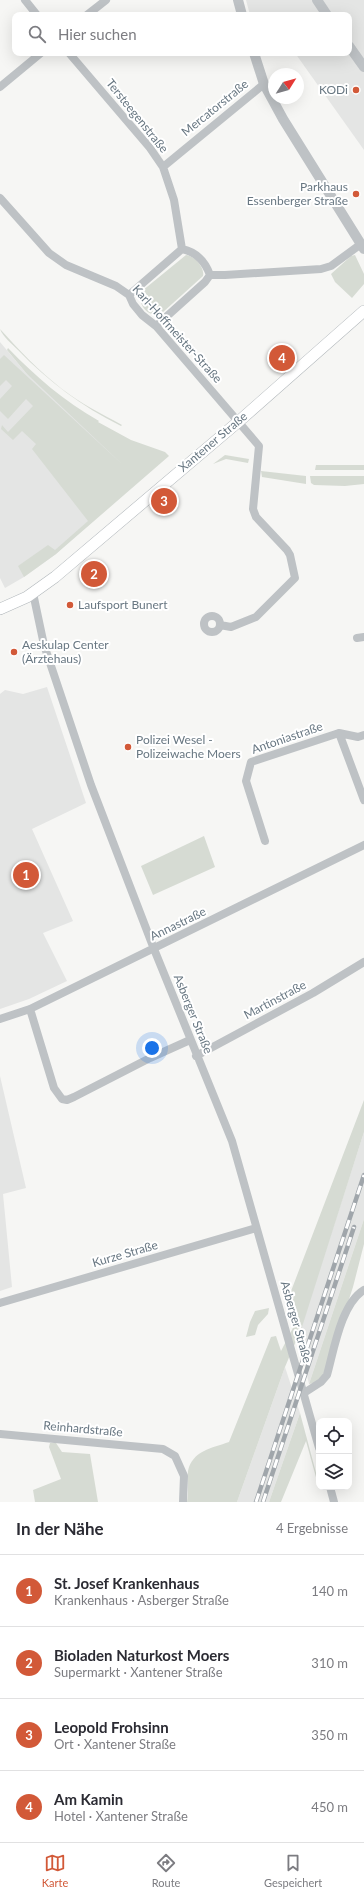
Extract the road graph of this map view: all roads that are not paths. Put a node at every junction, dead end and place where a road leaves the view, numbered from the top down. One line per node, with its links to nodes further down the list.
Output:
1 (25, 0): 5 (street)
2 (106, 0): 6 (street)
3 (238, 0): 7 (street)
4 (317, 0): 8 (street)
5 (35, 12)
6 (91, 12)
7 (241, 12)
8 (325, 12)
9 (352, 50): 13 (street)
10 (36, 56): 15 (street)
11 (72, 56): 16 (street, Tersteegenstraße)
12 (255, 56): 14 (street)
13 (364, 67)
14 (264, 84): 16 (street, Mercatorstraße); 18 (street)
15 (0, 87)
16 (163, 167): 19 (street, Tersteegenstraße)
17 (0, 198): 21 (street, Karl-Hoffmeister-Straße)
18 (362, 246): 20 (street)
19 (182, 249): 20 (street); 21 (street)
20 (210, 275): 24 (street)
21 (129, 295): 24 (street, Karl-Hoffmeister-Straße)
22 (364, 311): 23 (main road, Xantener Straße)
23 (360, 321): 25 (main road, Xantener Straße)
24 (156, 326): 25 (street, Karl-Hoffmeister-Straße)
25 (238, 422): 26 (main road, Xantener Straße); 28 (street, Karl-Hoffmeister-Straße)
26 (33, 593): 27 (main road, Xantener Straße); 34 (street, Asberger Straße)
27 (0, 609)
28 (220, 625)
29 (339, 733): 30 (street); 31 (street, Antoniastraße); 32 (street, Antoniastraße)
30 (364, 735)
31 (364, 800)
32 (265, 841)
33 (364, 846): 34 (street, Annastraße)
34 (154, 949): 36 (street, Annastraße); 38 (street, Asberger Straße)
35 (364, 962): 39 (street, Martinstraße)
36 (30, 1009): 37 (street, Annastraße); 38 (street)
37 (0, 1019)
38 (190, 1040): 39 (street, Asberger Straße)
39 (196, 1056): 40 (street, Asberger Straße)
40 (256, 1228): 42 (street, Kurze Straße); 43 (street, Asberger Straße)
41 (364, 1290): 43 (street)
42 (0, 1302)
43 (304, 1393): 45 (street, Asberger Straße)
44 (0, 1434): 47 (street, Reinhardstraße)
45 (316, 1437)
46 (331, 1490): 48 (street)
47 (184, 1502)
48 (334, 1502)

